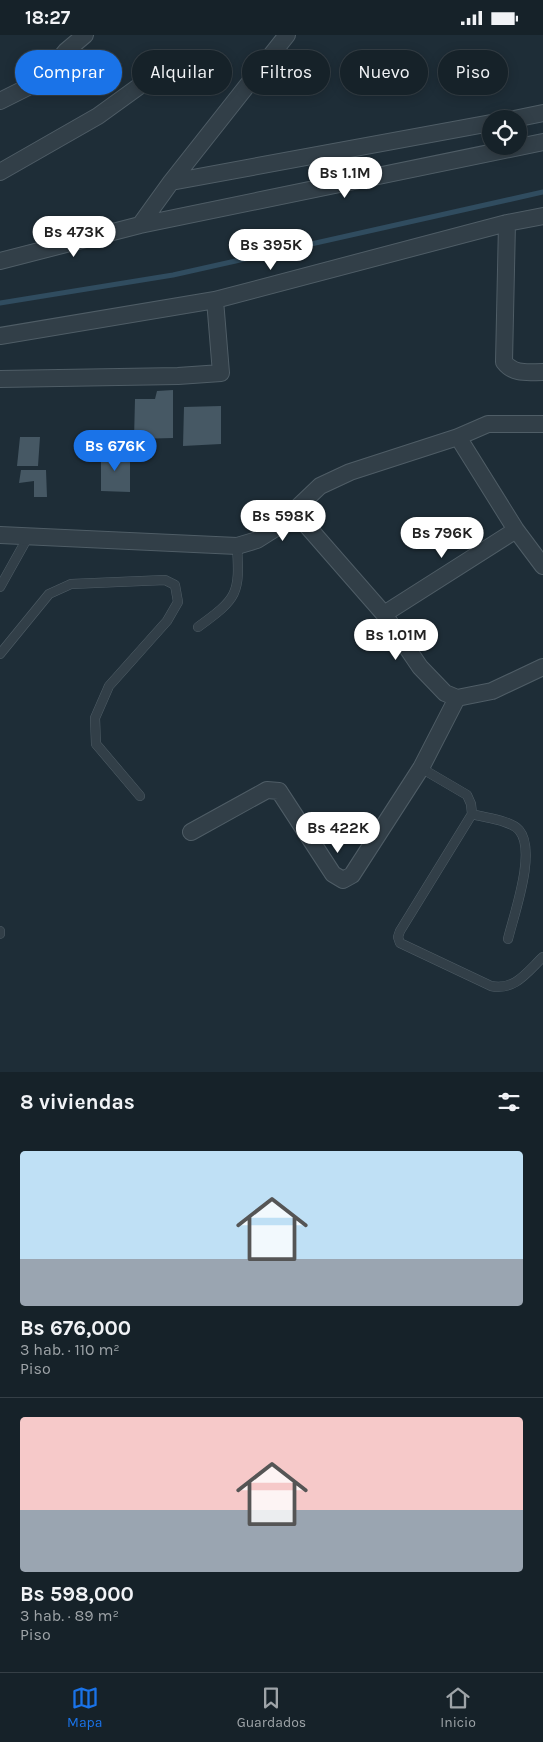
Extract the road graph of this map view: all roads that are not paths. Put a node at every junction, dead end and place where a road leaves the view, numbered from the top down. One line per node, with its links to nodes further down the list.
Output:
1 (85, 35): 4 (street)
2 (287, 35): 10 (street)
3 (132, 91): 9 (street)
4 (0, 101)
5 (543, 113): 6 (street)
6 (527, 116)
7 (482, 125): 10 (street)
8 (543, 142): 13 (street)
9 (0, 172)
10 (171, 182): 13 (street)
11 (543, 216): 12 (street)
12 (507, 223): 15 (street); 17 (street)
13 (140, 225): 14 (street)
14 (0, 261)
15 (215, 301): 16 (street); 18 (street)
16 (0, 336)
17 (543, 372)
18 (0, 379)
19 (543, 424): 20 (street)
20 (458, 437): 21 (street); 22 (street)
21 (294, 511): 25 (street); 28 (street)
22 (516, 530): 26 (street); 28 (street)
23 (0, 535): 24 (street)
24 (28, 537): 25 (street); 27 (lane)
25 (237, 546): 29 (lane)
26 (543, 565)
27 (0, 587)
28 (384, 614): 32 (street)
29 (198, 627)
30 (0, 654): 34 (lane)
31 (543, 667): 32 (street)
32 (457, 698): 33 (street)
33 (421, 769): 35 (lane); 36 (street)
34 (140, 795)
35 (472, 814): 37 (lane); 38 (lane)
36 (191, 832)
37 (508, 939)
38 (543, 957)

